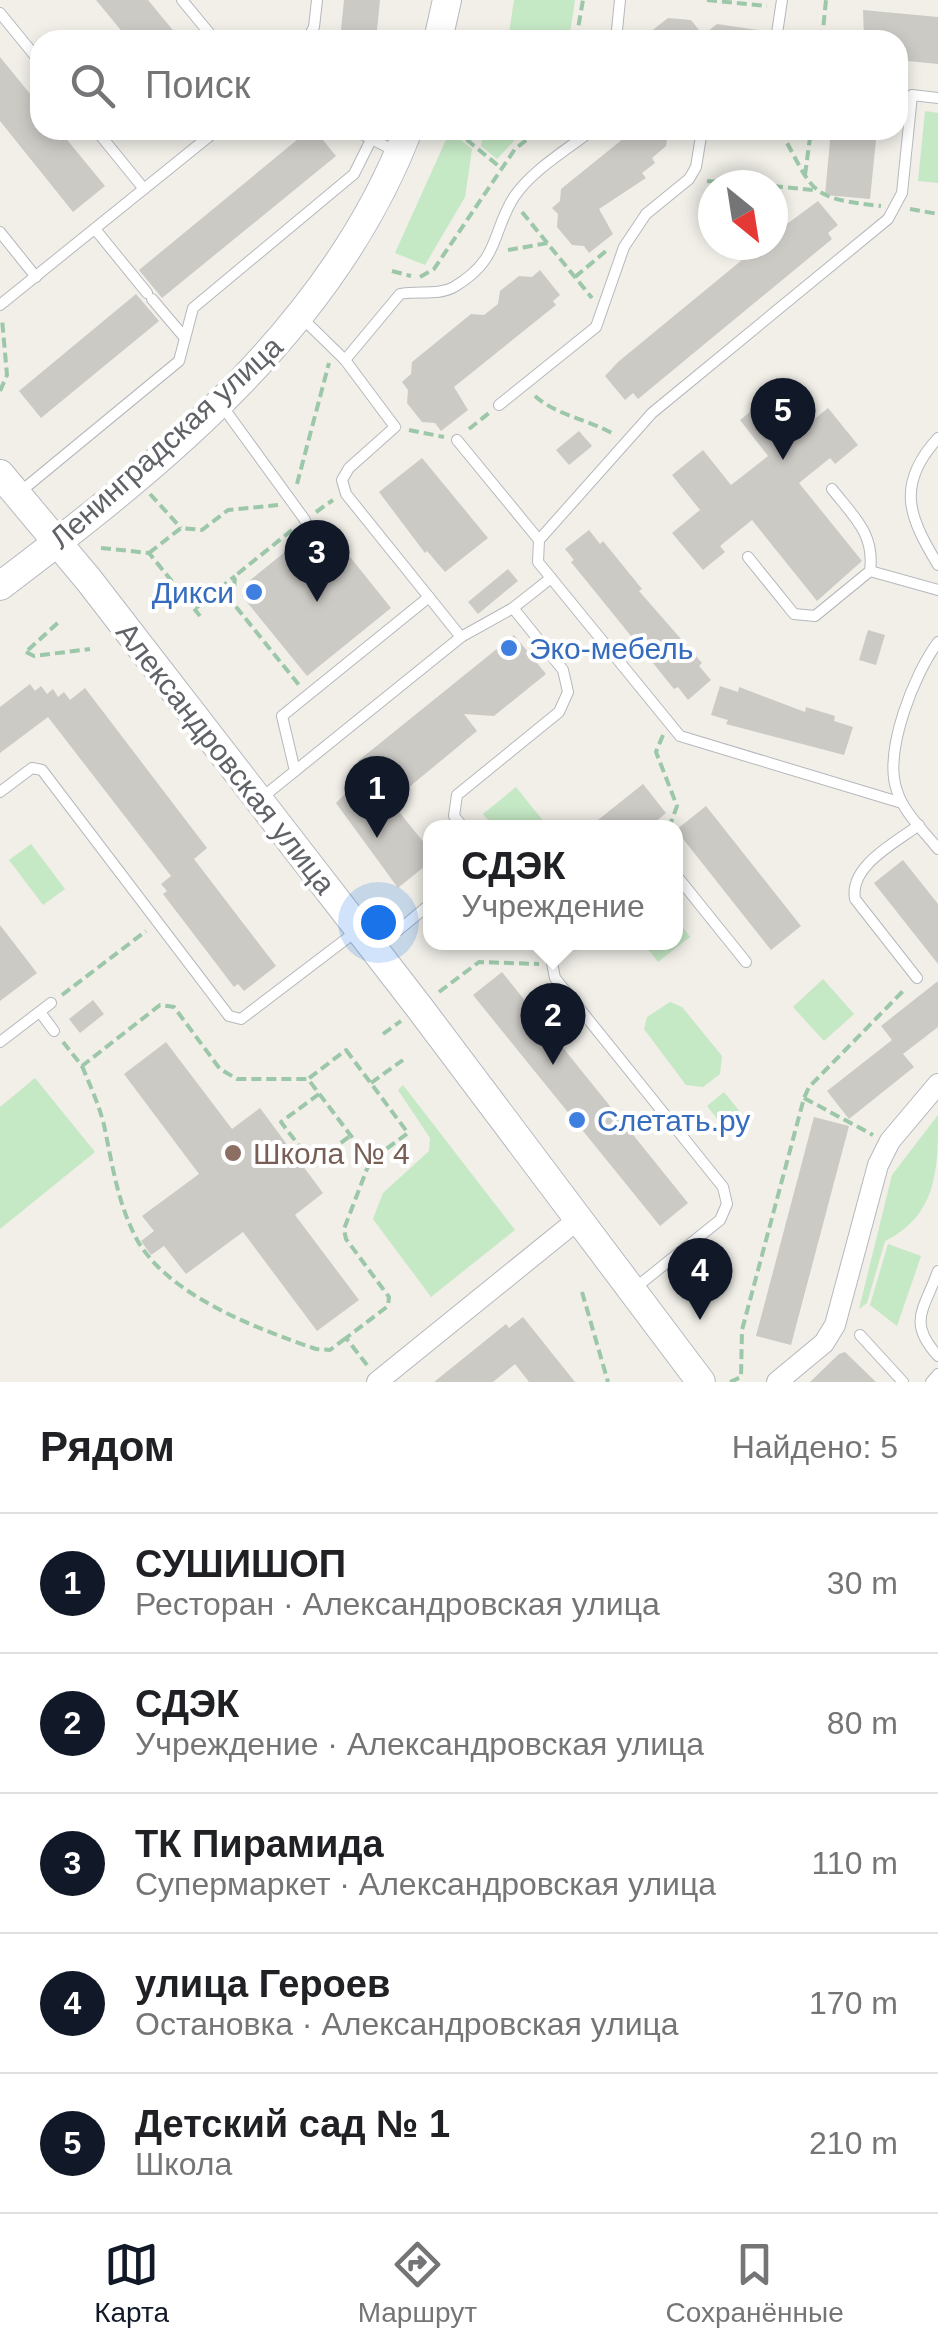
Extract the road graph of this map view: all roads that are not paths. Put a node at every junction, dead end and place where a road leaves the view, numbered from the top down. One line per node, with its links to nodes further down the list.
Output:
1 (182, 0): 7 (lane)
2 (317, 0): 8 (lane)
3 (447, 0): 9 (street)
4 (620, 0): 10 (lane)
5 (782, 4): 11 (lane)
6 (0, 13): 12 (lane)
7 (207, 30)
8 (312, 30)
9 (440, 30)
10 (617, 30)
11 (778, 30)
12 (30, 50)
13 (938, 98): 14 (lane)
14 (908, 127)
15 (104, 140): 22 (lane)
16 (205, 140): 22 (lane)
17 (371, 140): 21 (lane); 28 (lane)
18 (581, 140): 29 (lane)
19 (700, 140): 31 (lane)
20 (906, 140): 37 (lane)
21 (404, 142): 27 (street, Ленинградская улица)
22 (144, 189): 23 (lane)
23 (95, 228): 25 (lane); 28 (lane)
24 (0, 232): 25 (lane)
25 (36, 276): 26 (lane)
26 (0, 305)
27 (301, 317): 29 (lane); 30 (street, Ленинградская улица)
28 (185, 338): 34 (lane)
29 (345, 360): 45 (lane)
30 (219, 402): 36 (lane); 38 (street, Ленинградская улица)
31 (500, 405)
32 (938, 438): 40 (lane)
33 (457, 440): 37 (lane)
34 (8, 484): 38 (street, Александровская улица)
35 (832, 490): 41 (lane)
36 (305, 520)
37 (539, 540): 42 (lane)
38 (57, 543): 43 (street, Ленинградская улица); 51 (street, Александровская улица)
39 (748, 557): 41 (lane)
40 (938, 565)
41 (870, 571): 44 (lane)
42 (551, 578): 46 (lane); 52 (lane)
43 (0, 586)
44 (938, 590)
45 (429, 597): 47 (lane); 49 (lane)
46 (513, 608): 47 (lane); 53 (lane)
47 (461, 637): 49 (lane)
48 (938, 642): 52 (lane)
49 (295, 771): 51 (lane)
50 (0, 792): 58 (lane)
51 (259, 800): 58 (street, Александровская улица)
52 (902, 803): 54 (lane)
53 (457, 820)
54 (919, 825): 55 (lane); 61 (lane)
55 (938, 849)
56 (683, 885): 60 (lane)
57 (423, 908): 58 (lane)
58 (367, 939): 67 (street, Александровская улица)
59 (561, 950): 69 (lane)
60 (746, 962)
61 (917, 978)
62 (51, 1004): 63 (lane)
63 (40, 1012): 64 (lane); 65 (lane)
64 (54, 1031)
65 (0, 1042)
66 (938, 1084): 75 (street)
67 (576, 1221): 69 (street, Александровская улица); 73 (street)
68 (938, 1271): 71 (lane)
69 (630, 1292): 74 (street, Александровская улица)
70 (860, 1335): 76 (lane)
71 (938, 1356)
72 (938, 1374): 77 (lane)
73 (374, 1376)
74 (694, 1380)
75 (777, 1382)
76 (903, 1382)
77 (931, 1382)

